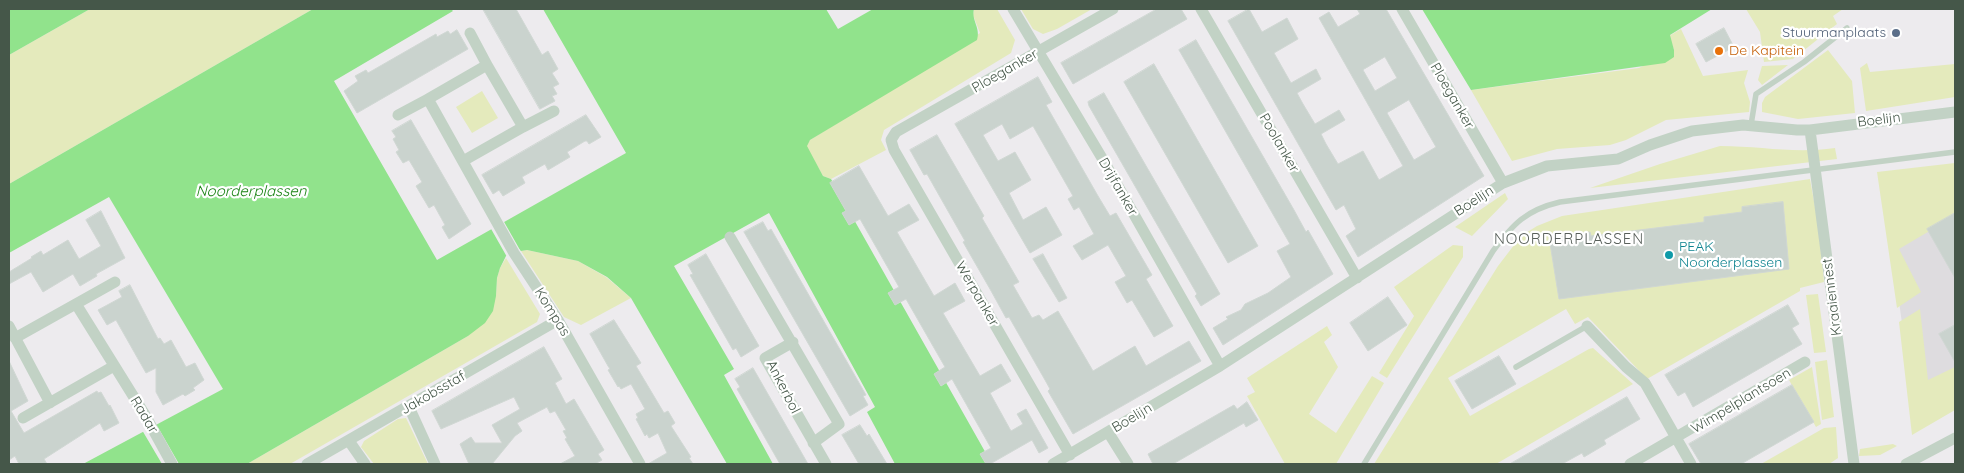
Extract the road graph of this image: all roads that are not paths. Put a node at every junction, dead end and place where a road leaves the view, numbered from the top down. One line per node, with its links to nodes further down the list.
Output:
1 (1013, 9): 7 (street, Drijfanker)
2 (1113, 9): 7 (street, Ploeganker)
3 (1201, 9): 22 (street, Poolanker)
4 (1402, 9): 20 (street, Ploeganker)
5 (1847, 28): 13 (lane)
6 (470, 33): 8 (street)
7 (1039, 52): 16 (street, Ploeganker); 32 (street, Drijfanker)
8 (487, 65): 9 (street); 14 (street)
9 (428, 99): 12 (street); 18 (street, Kompas)
10 (554, 111): 14 (street)
11 (1955, 112): 15 (street, Boelijn)
12 (398, 114)
13 (1751, 125): 15 (street, Boelijn); 20 (street, Boelijn)
14 (523, 127): 18 (street)
15 (1810, 130): 19 (street, Kraaiennest)
16 (896, 132): 42 (street, Werpanker)
17 (1955, 152): 19 (lane)
18 (463, 161): 25 (street, Kompas)
19 (1816, 171): 51 (lane); 54 (street, Kraaiennest)
20 (1503, 183): 22 (street, Boelijn)
21 (730, 237): 29 (street)
22 (1356, 278): 32 (street, Boelijn)
23 (115, 282): 24 (street)
24 (76, 304): 28 (street); 31 (street, Radar)
25 (558, 320): 35 (street, Jakobsstaf); 47 (street, Kompas)
26 (9, 326): 28 (street)
27 (1587, 326): 33 (lane, Wimpelplantsoen); 39 (street, Wimpelplantsoen)
28 (15, 338): 34 (street)
29 (793, 342): 41 (street); 41 (street, Ankerbol)
30 (1805, 362): 39 (street, Wimpelplantsoen)
31 (114, 366): 34 (street); 43 (street, Radar)
32 (1220, 366): 37 (street, Boelijn)
33 (1516, 367)
34 (50, 403): 36 (street)
35 (409, 407): 40 (street, Jakobsstaf); 46 (street)
36 (23, 418)
37 (1108, 432): 42 (street, Boelijn); 50 (street)
38 (1955, 438): 55 (street)
39 (1676, 439): 52 (street, Wimpelplantsoen); 53 (street, Wimpelplantsoen)
40 (349, 441): 44 (street, Jakobsstaf); 45 (street)
41 (813, 443): 48 (street, Ankerbol)
42 (1070, 455): 49 (street, Boelijn)
43 (172, 464)
44 (308, 464)
45 (365, 464)
46 (436, 464)
47 (640, 464)
48 (826, 464)
49 (1053, 464)
50 (1128, 464)
51 (1364, 464)
52 (1630, 464)
53 (1691, 464)
54 (1854, 464)
55 (1906, 464)

